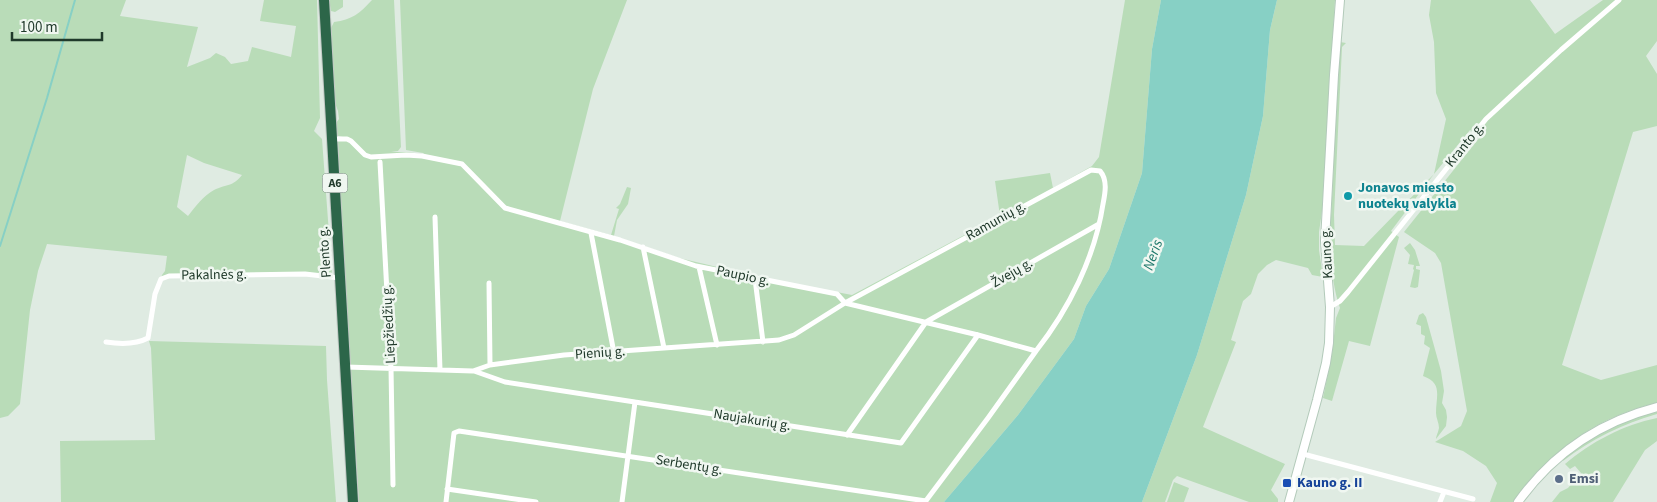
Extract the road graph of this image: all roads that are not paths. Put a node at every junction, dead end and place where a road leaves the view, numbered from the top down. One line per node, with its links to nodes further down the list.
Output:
1 (324, 0): 4 (highway, Plento g. / A6)
2 (1340, 0): 15 (main road, Kauno g.)
3 (1619, 0): 15 (street, Kranto g.)
4 (332, 139): 8 (street, Paupio g.); 11 (highway, Plento g. / A6)
5 (380, 162): 26 (street, Liepžiedžių g.)
6 (435, 217): 27 (street)
7 (1099, 224): 14 (street, Ramunių g.); 16 (street, Žvejų g.); 22 (street)
8 (590, 233): 9 (street, Paupio g.); 23 (street)
9 (643, 247): 10 (street, Paupio g.); 21 (street)
10 (699, 267): 12 (street, Paupio g.); 20 (street)
11 (341, 278): 18 (street, Pakalnės g.); 25 (highway, Plento g. / A6)
12 (755, 279): 14 (street, Paupio g.); 19 (street)
13 (490, 282): 24 (street)
14 (845, 303): 16 (street, Paupio g.); 19 (street, Pienių g.)
15 (1330, 307): 32 (main road, Kauno g.)
16 (926, 322): 17 (street, Paupio g.); 31 (street)
17 (978, 335): 22 (street, Paupio g.); 31 (street, Naujakurių g.)
18 (106, 342)
19 (763, 342): 20 (street, Pienių g.)
20 (716, 345): 21 (street, Pienių g.)
21 (664, 348): 23 (street, Pienių g.)
22 (1036, 351): 42 (street)
23 (614, 353): 24 (street, Pienių g.)
24 (490, 365): 28 (street, Pienių g.)
25 (346, 367): 26 (street, Pienių g.); 38 (highway, Plento g. / A6)
26 (391, 368): 27 (street, Pienių g.); 34 (street, Liepžiedžių g.)
27 (440, 370): 28 (street, Pienių g.)
28 (474, 371): 29 (street, Naujakurių g.)
29 (635, 402): 31 (street, Naujakurių g.); 33 (street)
30 (1657, 407): 45 (main road)
31 (847, 435)
32 (1303, 454): 36 (street); 43 (main road, Kauno g.)
33 (629, 456): 35 (street, Serbentų g.); 41 (street); 42 (street, Serbentų g.)
34 (393, 485)
35 (447, 489): 39 (street); 40 (street)
36 (1444, 492): 37 (street); 44 (street)
37 (1473, 499)
38 (353, 502)
39 (446, 502)
40 (536, 502)
41 (622, 502)
42 (925, 502)
43 (1290, 502)
44 (1440, 502)
45 (1518, 502)

